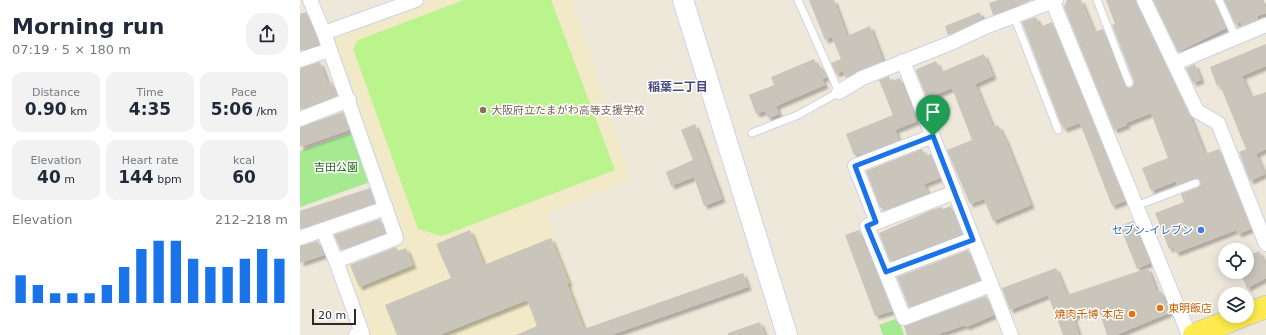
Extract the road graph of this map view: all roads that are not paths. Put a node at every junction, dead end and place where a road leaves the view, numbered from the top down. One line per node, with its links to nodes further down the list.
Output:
1 (310, 0): 11 (street)
2 (416, 0): 11 (street)
3 (683, 0): 40 (street)
4 (798, 0): 18 (lane)
5 (1097, 0): 17 (lane)
6 (1144, 0): 16 (street)
7 (1219, 0): 12 (lane)
8 (1053, 1): 9 (street); 26 (street)
9 (1014, 16): 15 (street); 21 (lane)
10 (1266, 25): 12 (street)
11 (324, 33): 13 (street)
12 (1236, 38): 16 (street)
13 (329, 50): 14 (street); 19 (street)
14 (300, 60)
15 (903, 61): 18 (street); 23 (street)
16 (1175, 63): 32 (street)
17 (1129, 83)
18 (839, 92): 22 (lane)
19 (349, 100): 20 (street); 27 (street)
20 (300, 118)
21 (1058, 130)
22 (752, 133)
23 (933, 136): 25 (street); 28 (street)
24 (1196, 183): 26 (lane)
25 (955, 192): 28 (street); 31 (street)
26 (1136, 206): 42 (street)
27 (386, 208): 29 (street); 33 (street)
28 (876, 222): 34 (street)
29 (323, 230): 30 (street); 33 (street)
30 (300, 238)
31 (973, 240): 34 (street); 35 (street)
32 (1266, 244)
33 (336, 261): 39 (street)
34 (886, 272): 35 (street)
35 (991, 285): 41 (street)
36 (1266, 307): 37 (main road)
37 (1254, 311)
38 (1224, 323): 43 (main road)
39 (356, 335)
40 (787, 335)
41 (1011, 335)
42 (1189, 335)
43 (1194, 335)

